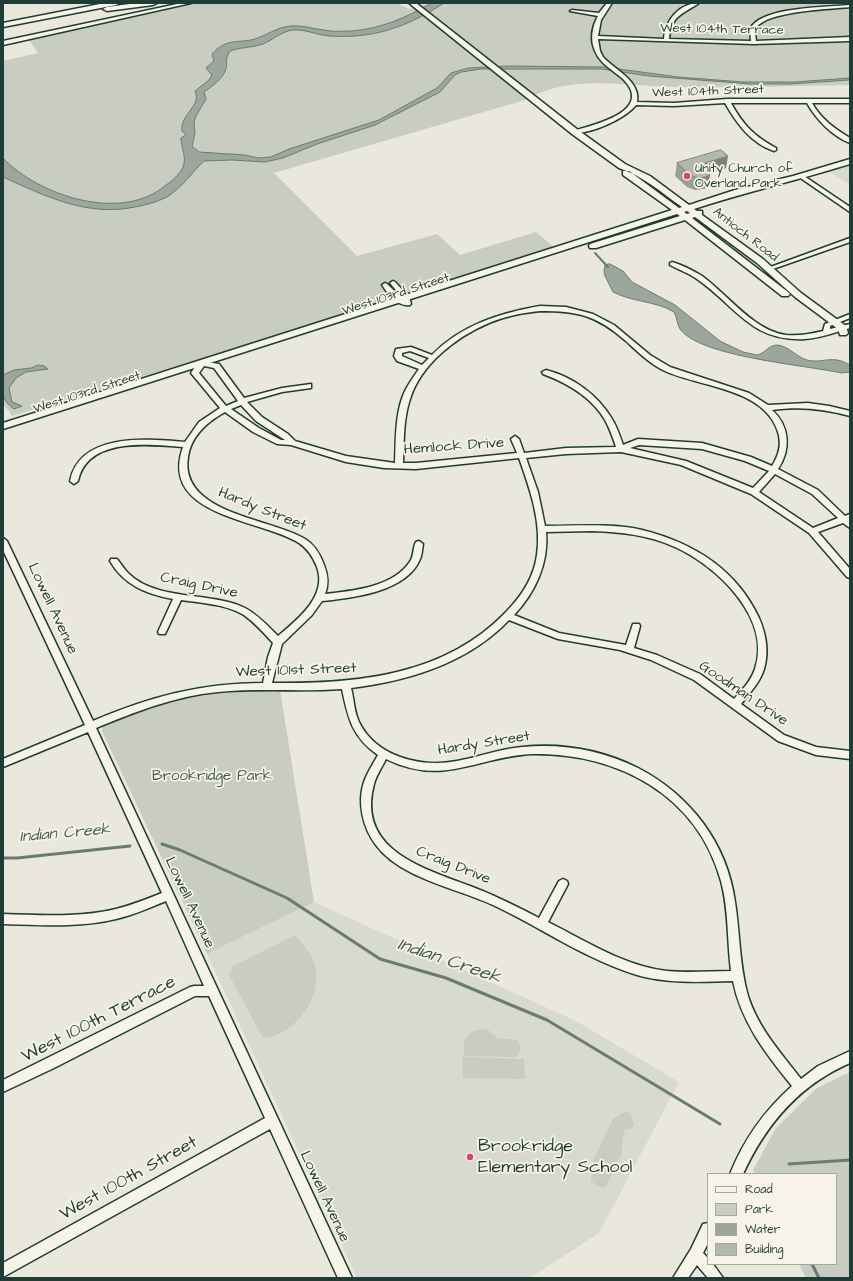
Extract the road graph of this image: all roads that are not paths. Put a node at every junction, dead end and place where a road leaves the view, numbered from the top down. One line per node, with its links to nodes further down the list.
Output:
1 (96, 3): 13 (highway)
2 (116, 3): 11 (highway)
3 (153, 3): 11 (highway)
4 (189, 3): 19 (street)
5 (404, 3): 8 (main road, Antioch Road)
6 (610, 3): 12 (street)
7 (697, 3): 17 (street)
8 (413, 6): 24 (main road, Antioch Road)
9 (850, 6): 18 (street)
10 (572, 11): 12 (street)
11 (73, 12): 14 (highway)
12 (600, 15): 15 (street)
13 (3, 20)
14 (3, 25)
15 (594, 37): 17 (street, West 104th Terrace); 23 (street)
16 (850, 39): 18 (street, West 104th Terrace)
17 (666, 40): 18 (street, West 104th Terrace)
18 (753, 42)
19 (3, 43)
20 (727, 101): 22 (street, West 104th Street); 23 (street, West 104th Street); 26 (street)
21 (850, 101): 22 (street, West 104th Street)
22 (809, 102): 25 (street)
23 (633, 103): 24 (street, West 104th Street)
24 (575, 132): 28 (main road, Antioch Road)
25 (850, 141)
26 (774, 149)
27 (850, 161): 29 (main road, West 103rd Street)
28 (622, 166): 32 (main road, Antioch Road); 34 (main road, Antioch Road)
29 (799, 177): 30 (main road, West 103rd Street); 31 (main road, West 103rd Street); 33 (street)
30 (766, 184): 31 (main road); 32 (main road, West 103rd Street)
31 (780, 186): 35 (main road, West 103rd Street)
32 (688, 207): 34 (main road, West 103rd Street); 35 (main road, Antioch Road)
33 (850, 210)
34 (677, 211): 36 (main road, Antioch Road); 42 (main road, West 103rd Street)
35 (697, 213): 36 (main road, West 103rd Street); 39 (main road, Antioch Road)
36 (686, 217): 42 (main road, West 103rd Street); 44 (main road, Antioch Road)
37 (850, 240): 39 (street)
38 (672, 264): 44 (street)
39 (768, 269): 44 (main road, Antioch Road)
40 (393, 283): 42 (street)
41 (386, 286): 42 (street)
42 (405, 301): 46 (main road, West 103rd Street); 47 (main road, West 103rd Street)
43 (850, 316): 44 (street)
44 (839, 329)
45 (432, 357): 48 (street); 48 (street); 53 (street)
46 (202, 363): 47 (street); 50 (street); 56 (main road, West 103rd Street)
47 (216, 366): 50 (main road, West 103rd Street); 52 (street, Hemlock Drive)
48 (422, 368): 63 (street)
49 (546, 372): 61 (street)
50 (196, 373): 54 (street, Hemlock Drive); 57 (main road, West 103rd Street)
51 (308, 386): 52 (street)
52 (242, 402): 54 (street, Hardy Street); 59 (street, Hemlock Drive)
53 (766, 408): 55 (street); 64 (street)
54 (225, 409): 59 (street, Hemlock Drive); 60 (street, Hardy Street)
55 (850, 414)
56 (3, 426)
57 (3, 434)
58 (515, 438): 62 (street, West 101st Street)
59 (292, 443): 63 (street, Hemlock Drive)
60 (187, 445): 65 (street); 75 (street, Hardy Street)
61 (621, 449): 62 (street, Hemlock Drive); 64 (street, Hemlock Drive); 66 (street, Hemlock Drive)
62 (522, 456): 63 (street, Hemlock Drive); 68 (street, West 101st Street)
63 (399, 465)
64 (774, 470): 66 (street); 67 (street, Hemlock Drive)
65 (74, 481)
66 (754, 492): 69 (street, Hemlock Drive)
67 (848, 521): 69 (street)
68 (542, 529): 76 (street, West 101st Street); 83 (street)
69 (812, 531): 73 (street, Hemlock Drive)
70 (3, 541): 84 (street, Lowell Avenue)
71 (419, 544): 75 (street)
72 (114, 561): 74 (street, Craig Drive)
73 (850, 575)
74 (178, 597): 78 (street); 79 (street, Craig Drive)
75 (318, 598): 79 (street, Hardy Street)
76 (508, 616): 80 (street, Goodman Drive); 81 (street, West 101st Street)
77 (636, 626): 80 (street)
78 (162, 632)
79 (278, 642): 82 (street)
80 (629, 650): 83 (street, Goodman Drive)
81 (346, 685): 82 (street, West 101st Street); 85 (street, Hardy Street)
82 (267, 686): 84 (street, West 101st Street)
83 (735, 704): 86 (street, Goodman Drive)
84 (90, 726): 87 (street, West 101st Street); 89 (street, Lowell Avenue)
85 (384, 753): 91 (street, Craig Drive); 92 (street, Hardy Street)
86 (850, 755)
87 (3, 763)
88 (563, 884): 91 (street)
89 (169, 895): 90 (street); 93 (street, Lowell Avenue)
90 (3, 919)
91 (542, 923): 92 (street, Craig Drive)
92 (738, 976): 96 (street, Hardy Street)
93 (213, 990): 95 (street, West 100th Terrace); 97 (street, Lowell Avenue)
94 (850, 1058): 96 (street)
95 (3, 1086)
96 (800, 1087): 98 (street)
97 (273, 1120): 101 (street, West 100th Street); 102 (street, Lowell Avenue)
98 (736, 1173)
99 (707, 1231): 100 (street)
100 (696, 1254): 103 (street); 104 (street)
101 (3, 1270)
102 (345, 1278)
103 (680, 1278)
104 (716, 1278)

